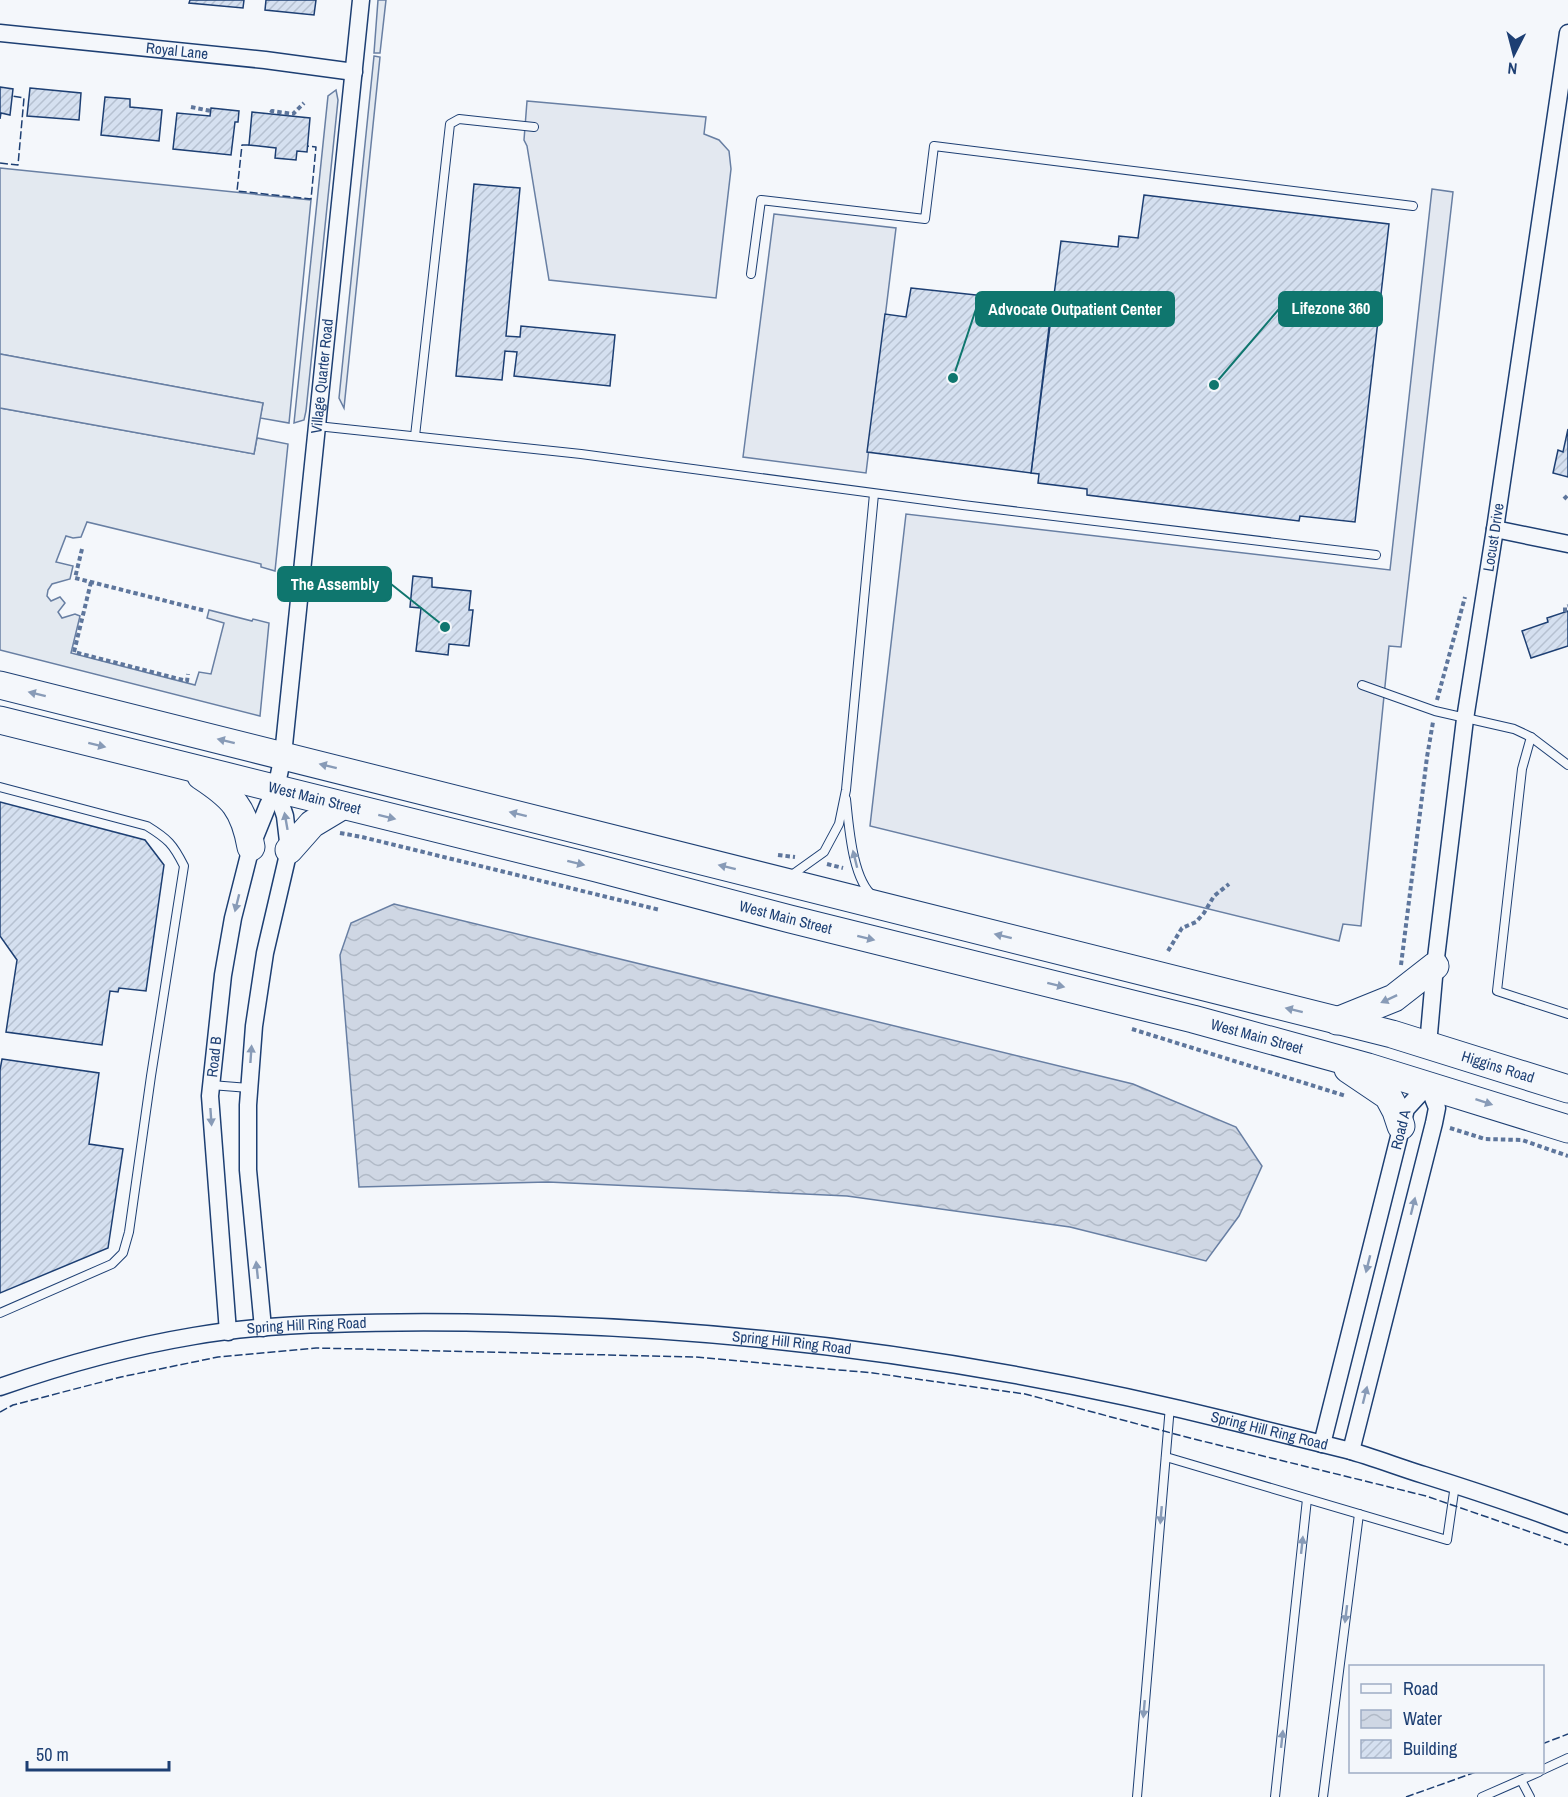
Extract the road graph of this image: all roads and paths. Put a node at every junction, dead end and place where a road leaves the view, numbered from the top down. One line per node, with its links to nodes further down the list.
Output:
1 (361, 0): 5 (street, Village Quarter Road)
2 (0, 33): 5 (street, Royal Lane)
3 (1568, 33): 4 (street, Locust Drive)
4 (1567, 56): 16 (street, Locust Drive)
5 (354, 72): 13 (street, Village Quarter Road)
6 (304, 103): 9 (path)
7 (191, 107): 8 (path)
8 (211, 111)
9 (271, 114)
10 (534, 127): 14 (lane)
11 (1413, 206): 12 (lane)
12 (751, 274)
13 (316, 426): 14 (lane); 30 (street, Village Quarter Road)
14 (415, 436): 15 (lane)
15 (874, 494): 19 (lane); 35 (lane)
16 (1496, 529): 17 (street); 27 (street, Locust Drive)
17 (1568, 544)
18 (82, 549): 20 (path)
19 (1376, 555)
20 (91, 582): 22 (path); 24 (path)
21 (1568, 606): 23 (path)
22 (206, 611)
23 (1565, 612)
24 (188, 674)
25 (0, 685): 30 (main road, one-way to 25)
26 (1362, 685): 27 (lane)
27 (1465, 719): 29 (lane); 47 (street, Locust Drive)
28 (0, 720): 32 (main road, West Main Street, one-way to 32)
29 (1531, 737): 31 (lane); 48 (lane)
30 (283, 755): 34 (street, Road B); 42 (main road, one-way to 30)
31 (1568, 765)
32 (187, 767): 34 (main road, West Main Street); 38 (main road)
33 (0, 787): 62 (lane)
34 (276, 789): 36 (main road, West Main Street); 38 (street, Road B); 39 (street, Road B, one-way to 34)
35 (846, 790): 42 (lane); 44 (lane, one-way to 35)
36 (342, 806): 39 (main road); 52 (main road, West Main Street, one-way to 52)
37 (333, 832): 45 (path)
38 (251, 847): 53 (street, Road B, one-way to 53)
39 (289, 850): 55 (street, Road B, one-way to 39)
40 (823, 863): 41 (path)
41 (850, 870)
42 (784, 881): 44 (main road)
43 (1228, 884): 46 (path)
44 (886, 906): 49 (main road, one-way to 44)
45 (664, 912)
46 (1168, 951)
47 (1435, 966): 49 (main road, one-way to 49); 51 (street, Locust Drive)
48 (1568, 1014)
49 (1337, 1021): 51 (main road)
50 (1124, 1027): 57 (path)
51 (1428, 1045): 54 (main road); 56 (main road, Higgins Road)
52 (1329, 1056): 54 (main road, West Main Street); 58 (main road)
53 (211, 1085): 55 (lane); 64 (street, Road B, one-way to 64)
54 (1428, 1085): 58 (street, Road A); 60 (main road, West Main Street, one-way to 60); 68 (street, Road A, one-way to 54)
55 (249, 1088): 63 (street, Road B, one-way to 55)
56 (1568, 1089)
57 (1350, 1098)
58 (1401, 1125): 67 (street, Road A, one-way to 67)
59 (1451, 1128): 61 (path)
60 (1568, 1129)
61 (1568, 1156)
62 (0, 1313)
63 (263, 1328): 64 (street, Spring Hill Ring Road); 66 (street, Spring Hill Ring Road)
64 (228, 1332): 65 (street, Spring Hill Ring Road)
65 (0, 1387)
66 (1170, 1406): 67 (street, Spring Hill Ring Road); 69 (lane)
67 (1322, 1444): 68 (street, Spring Hill Ring Road)
68 (1351, 1452): 70 (street, Spring Hill Ring Road)
69 (1166, 1457): 71 (lane); 78 (lane, one-way to 78)
70 (1455, 1485): 72 (lane); 73 (street, Spring Hill Ring Road)
71 (1307, 1499): 72 (lane); 79 (lane, one-way to 71)
72 (1359, 1514): 80 (lane, one-way to 80)
73 (1568, 1524)
74 (1568, 1758): 75 (lane)
75 (1544, 1770)
76 (1537, 1773): 77 (lane)
77 (1521, 1780): 81 (lane); 82 (lane)
78 (1137, 1797)
79 (1275, 1797)
80 (1323, 1797)
81 (1482, 1797)
82 (1530, 1797)

